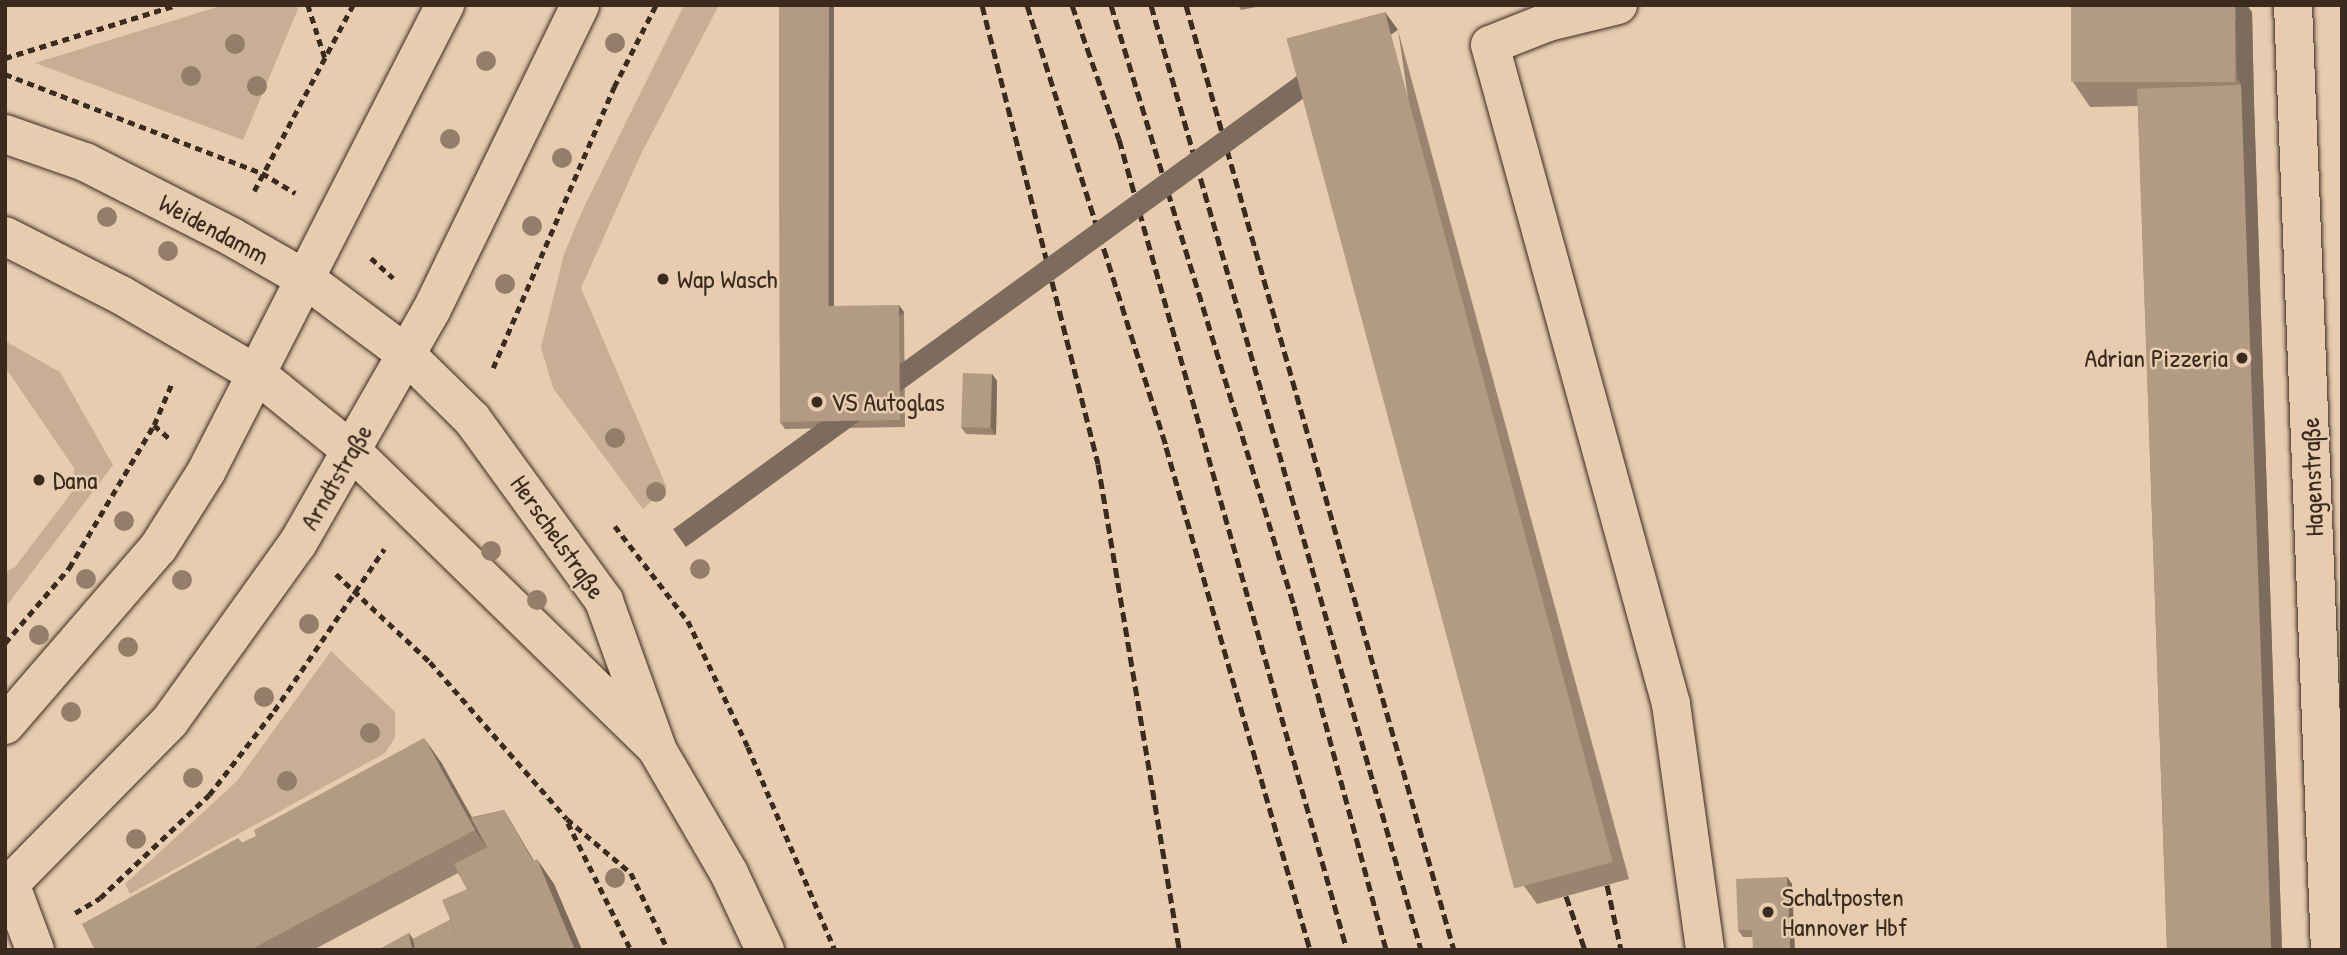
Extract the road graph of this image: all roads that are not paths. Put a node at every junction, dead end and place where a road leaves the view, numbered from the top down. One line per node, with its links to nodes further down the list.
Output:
1 (445, 5): 7 (main road)
2 (580, 5): 8 (main road, Arndtstraße)
3 (1618, 5): 16 (main road)
4 (2293, 5): 17 (main road, Hagenstraße)
5 (5, 134): 7 (main road, Weidendamm)
6 (5, 236): 9 (main road)
7 (307, 280): 8 (main road, Weidendamm); 9 (main road)
8 (407, 354): 10 (main road, Arndtstraße); 12 (main road, Herschelstraße)
9 (258, 375): 10 (main road); 11 (main road)
10 (352, 451): 12 (main road, Herschelstraße); 13 (main road, Arndtstraße)
11 (5, 725)
12 (659, 751): 15 (main road, Herschelstraße)
13 (8, 887): 14 (main road)
14 (33, 944)
15 (765, 950)
16 (1705, 950)
17 (2330, 950)

